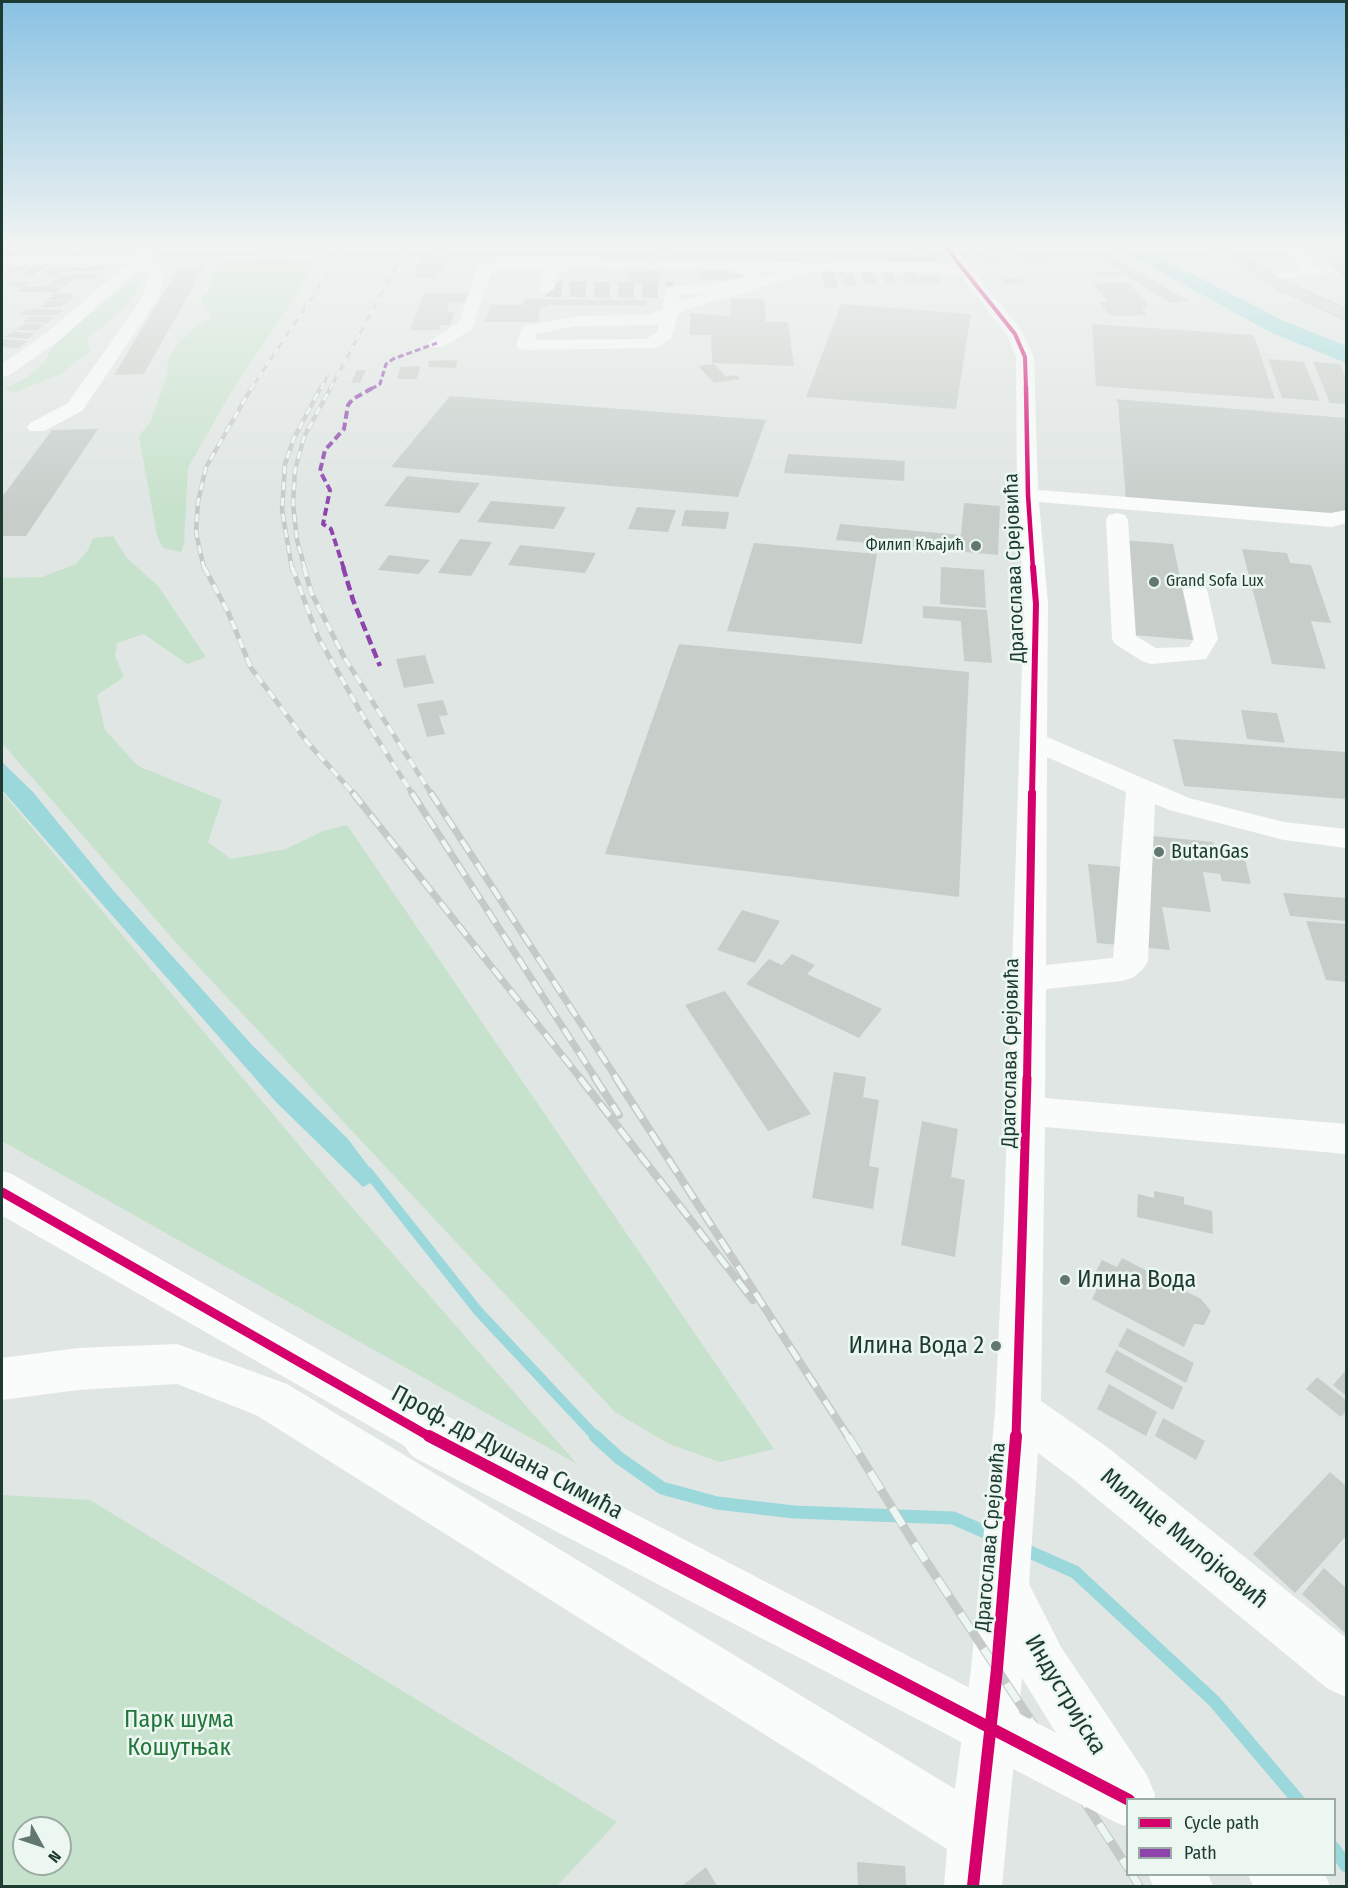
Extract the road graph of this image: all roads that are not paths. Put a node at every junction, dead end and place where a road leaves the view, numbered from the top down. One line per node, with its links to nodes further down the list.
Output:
1 (57, 333): 8 (street)
2 (127, 333): 9 (street)
3 (453, 333): 7 (street)
4 (528, 333): 5 (street)
5 (665, 333)
6 (1014, 333): 10 (street, Драгослава Срејовића)
7 (437, 343)
8 (2, 372)
9 (37, 427)
10 (1028, 505): 11 (street); 12 (street); 15 (street, Драгослава Срејовића)
11 (1347, 516)
12 (1117, 520): 13 (street); 14 (street)
13 (1347, 537)
14 (1195, 590)
15 (1033, 741): 16 (street); 18 (street, Драгослава Срејовића)
16 (1141, 787): 17 (street); 18 (street)
17 (1347, 838)
18 (1029, 979): 19 (street, Драгослава Срејовића)
19 (1026, 1112): 20 (street); 23 (street, Драгослава Срејовића)
20 (1347, 1139)
21 (2, 1192): 26 (street, Проф. др Душана Симића, bridge)
22 (2, 1379): 28 (street)
23 (1018, 1412): 24 (street, Драгослава Срејовића); 25 (street, Милице Милојковић)
24 (1004, 1575): 27 (street, Индустријска); 28 (street, Драгослава Срејовића)
25 (1347, 1671)
26 (1126, 1798)
27 (1128, 1798)
28 (976, 1835): 30 (street, Драгослава Срејовића)
29 (1279, 1876): 31 (street)
30 (973, 1887)
31 (1301, 1887)

